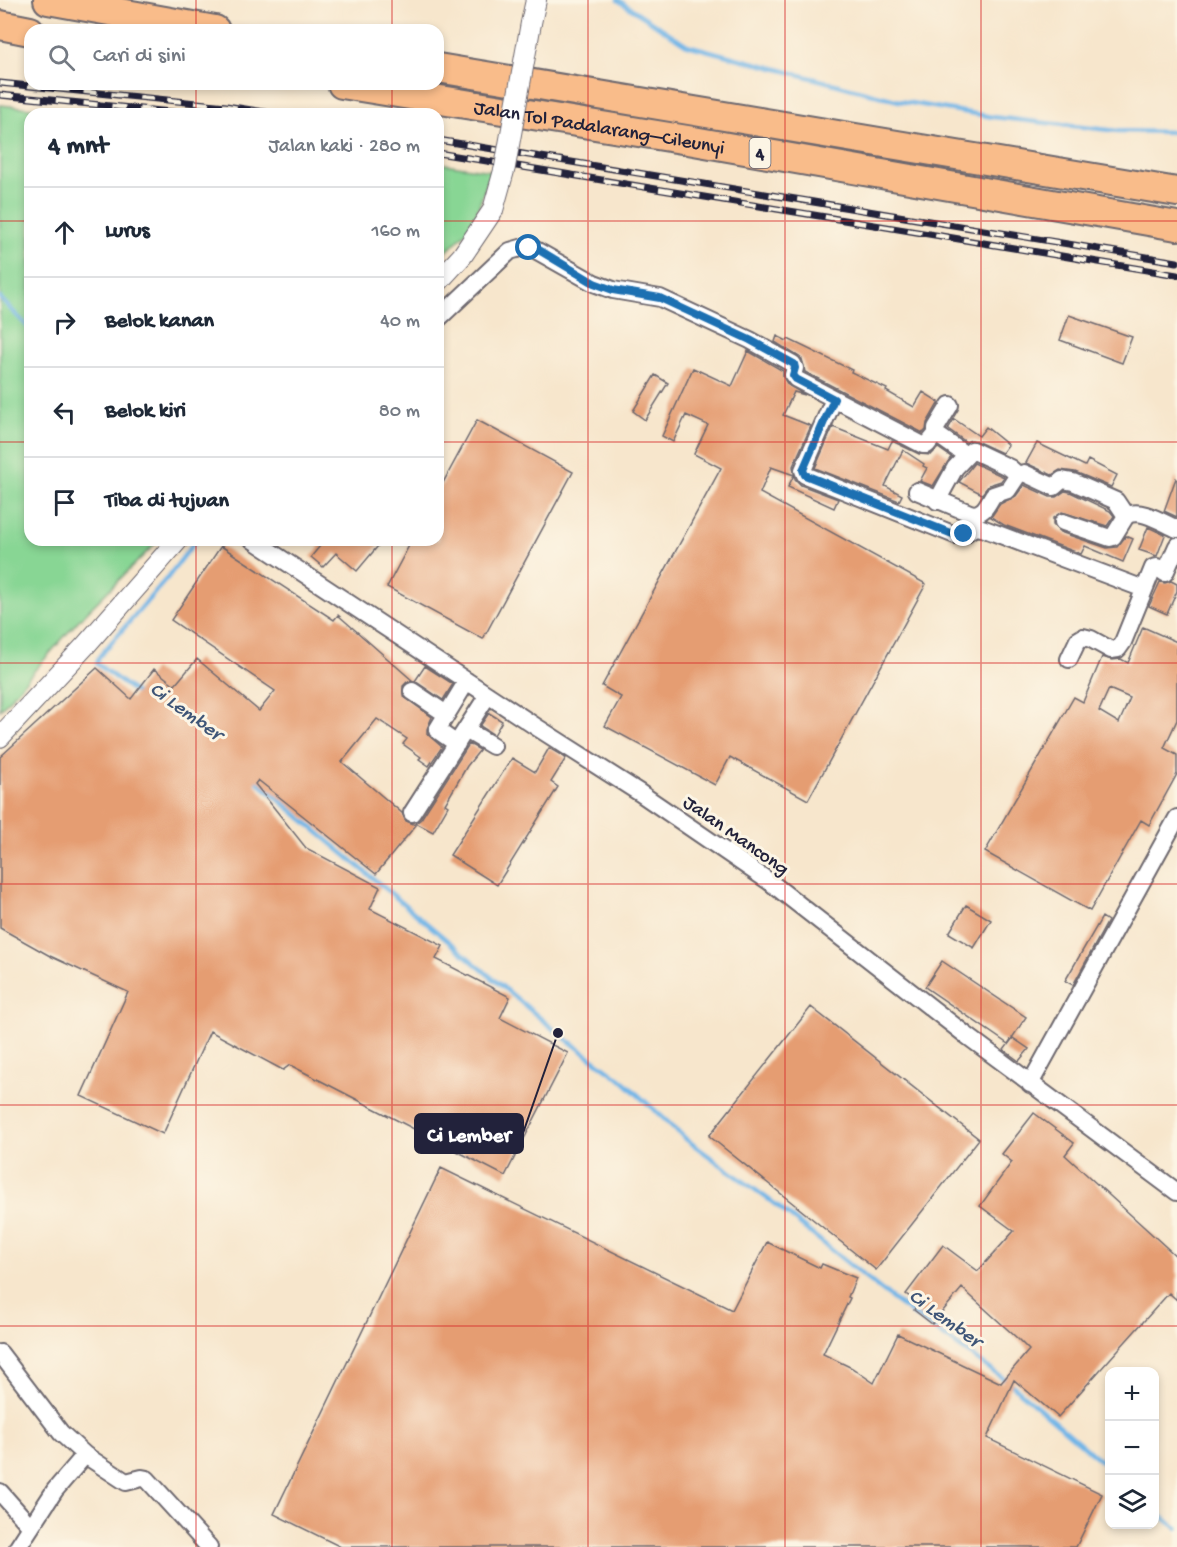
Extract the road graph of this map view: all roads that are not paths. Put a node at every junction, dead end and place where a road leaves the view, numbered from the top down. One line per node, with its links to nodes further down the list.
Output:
1 (48, 0): 3 (highway)
2 (536, 0): 10 (street, bridge)
3 (182, 24)
4 (0, 25): 5 (highway)
5 (24, 29)
6 (444, 69): 8 (highway, Jalan Tol Padalarang–Cileunyi / 4)
7 (379, 90): 9 (highway, Jalan Tol Padalarang–Cileunyi / 4)
8 (1177, 192)
9 (1177, 226)
10 (444, 276)
11 (444, 313): 12 (street)
12 (834, 399): 14 (street); 26 (street)
13 (950, 405): 14 (street)
14 (936, 434): 15 (street)
15 (966, 454): 16 (street); 18 (street)
16 (1018, 475): 18 (street); 19 (street)
17 (917, 492): 18 (street)
18 (937, 501)
19 (1126, 516): 20 (street); 21 (street)
20 (1063, 522)
21 (1177, 529)
22 (173, 546): 33 (street)
23 (262, 546): 28 (street, Jalan Mancong)
24 (1177, 546): 25 (street)
25 (1171, 576): 26 (street)
26 (1144, 589): 27 (street)
27 (1069, 659)
28 (467, 681): 30 (street, Jalan Mancong); 31 (street)
29 (412, 691): 31 (street)
30 (488, 695): 32 (street); 38 (street, Jalan Mancong)
31 (446, 714): 34 (street)
32 (466, 730): 34 (street); 35 (street)
33 (0, 737)
34 (457, 744): 36 (street)
35 (493, 746)
36 (412, 813)
37 (1177, 818): 38 (street)
38 (1030, 1084): 39 (street, Jalan Mancong)
39 (1177, 1192)
40 (0, 1353): 41 (street)
41 (85, 1455): 43 (street); 45 (street)
42 (0, 1492): 43 (street)
43 (31, 1527): 44 (street)
44 (18, 1547)
45 (209, 1547)

